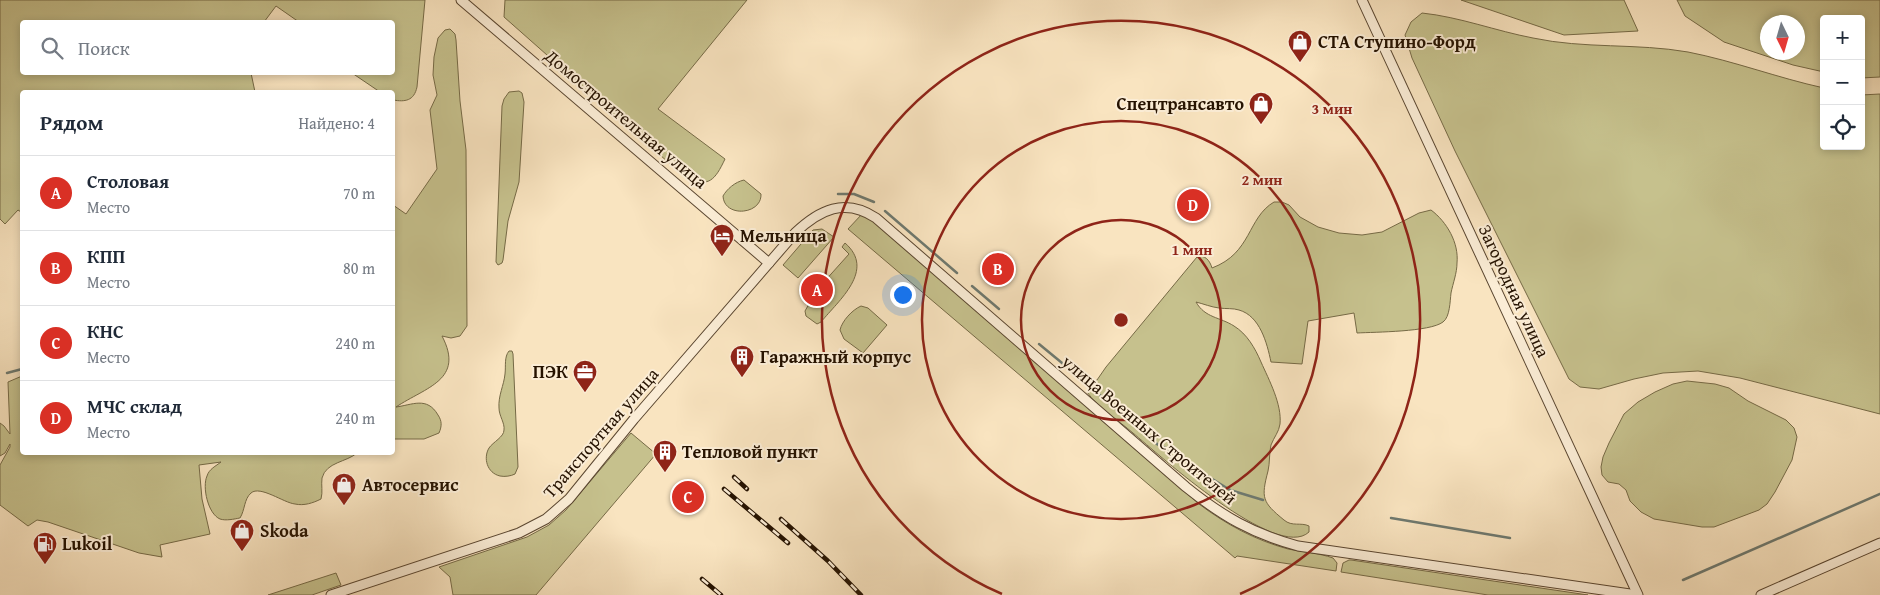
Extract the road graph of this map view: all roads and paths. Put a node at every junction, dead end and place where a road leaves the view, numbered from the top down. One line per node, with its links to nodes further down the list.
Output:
1 (461, 0): 3 (street, Домостроительная улица)
2 (1362, 0): 6 (street, Загородная улица)
3 (769, 263): 5 (street, Транспортная улица); 6 (street, улица Военных Строителей)
4 (1880, 543): 7 (street)
5 (331, 595)
6 (1638, 595)
7 (1761, 595)

